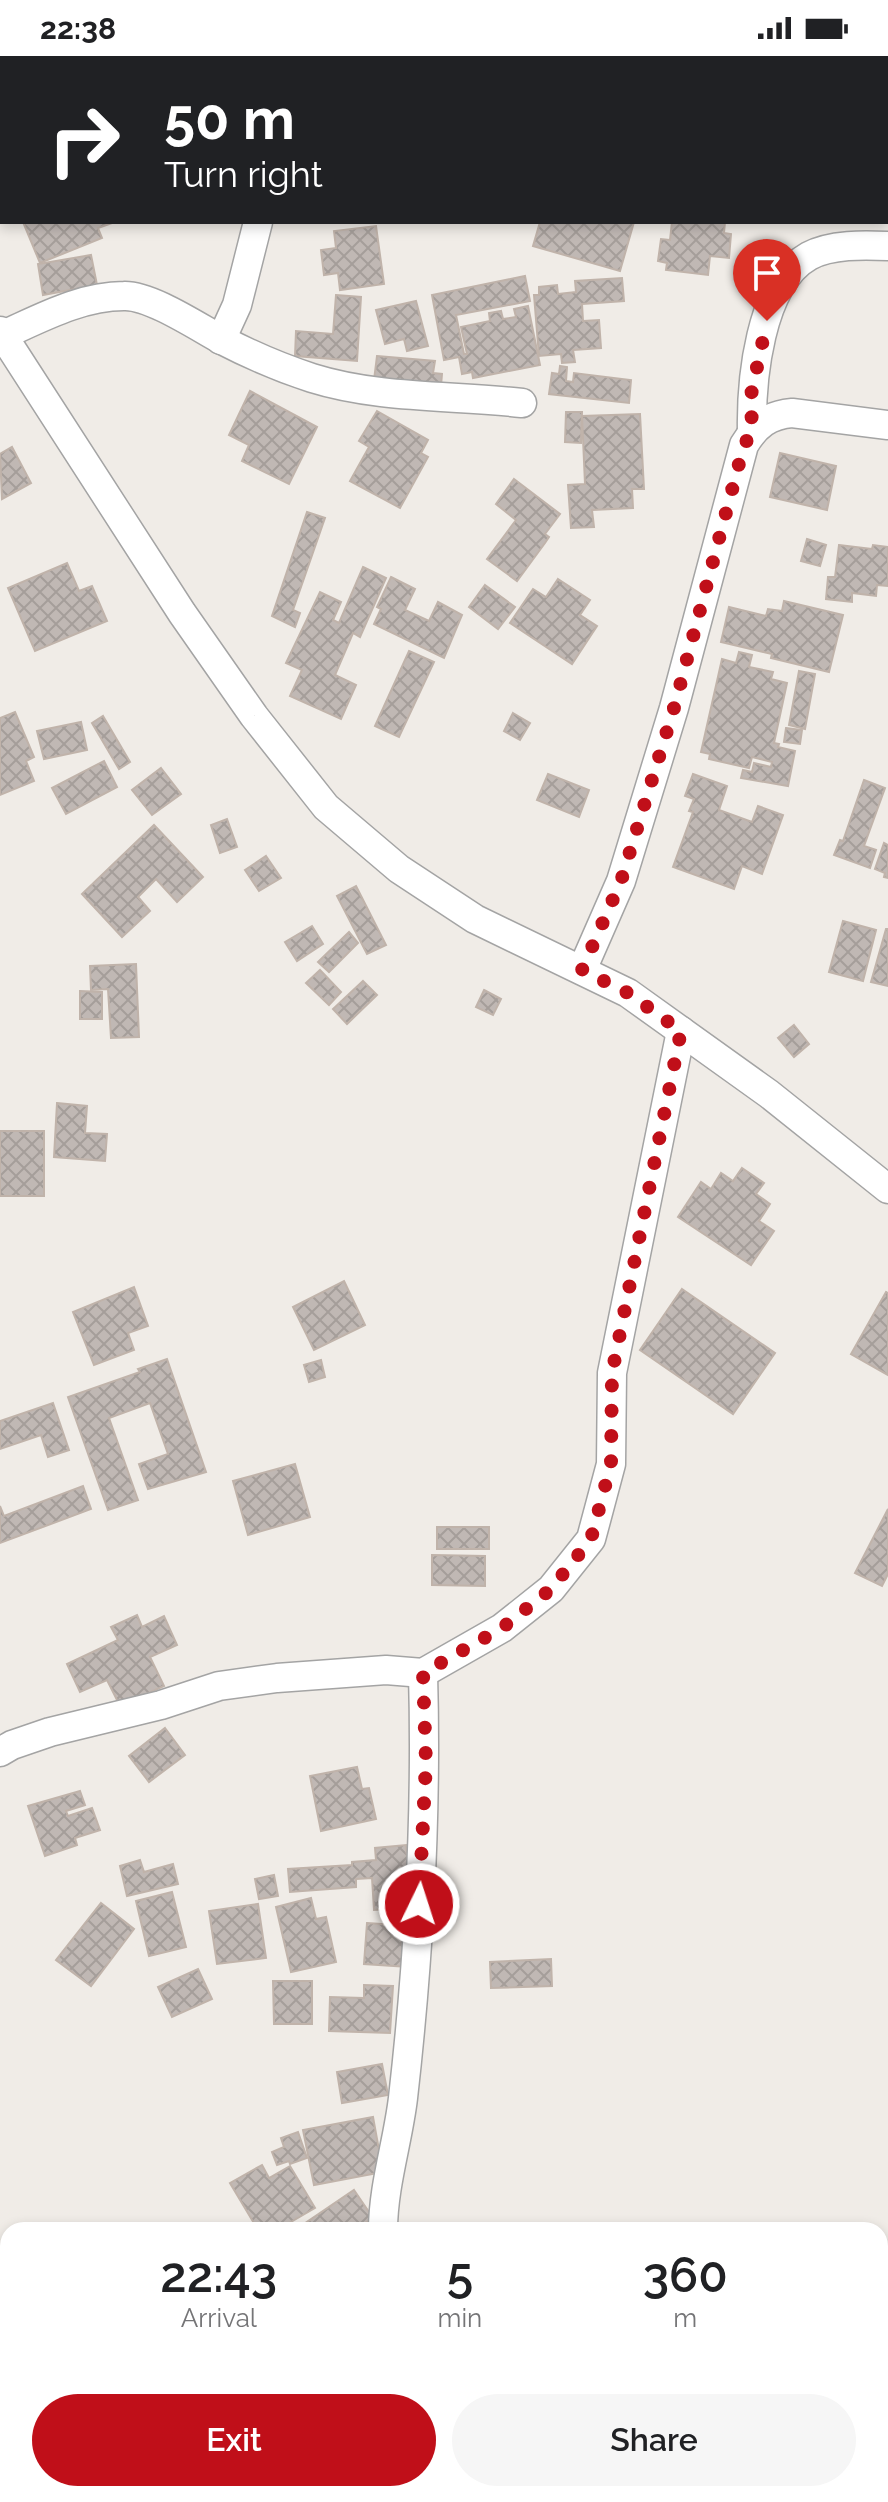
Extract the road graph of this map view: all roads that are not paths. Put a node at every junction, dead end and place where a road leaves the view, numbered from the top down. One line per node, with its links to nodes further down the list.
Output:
1 (257, 224): 4 (street)
2 (888, 246): 7 (street)
3 (2, 333): 4 (street); 8 (street)
4 (221, 340): 5 (street)
5 (522, 403)
6 (888, 425): 7 (street)
7 (752, 432): 8 (street)
8 (582, 970): 9 (street)
9 (681, 1031): 10 (street); 11 (street)
10 (888, 1189)
11 (423, 1673): 12 (street); 13 (street)
12 (0, 1752)
13 (384, 2222)

